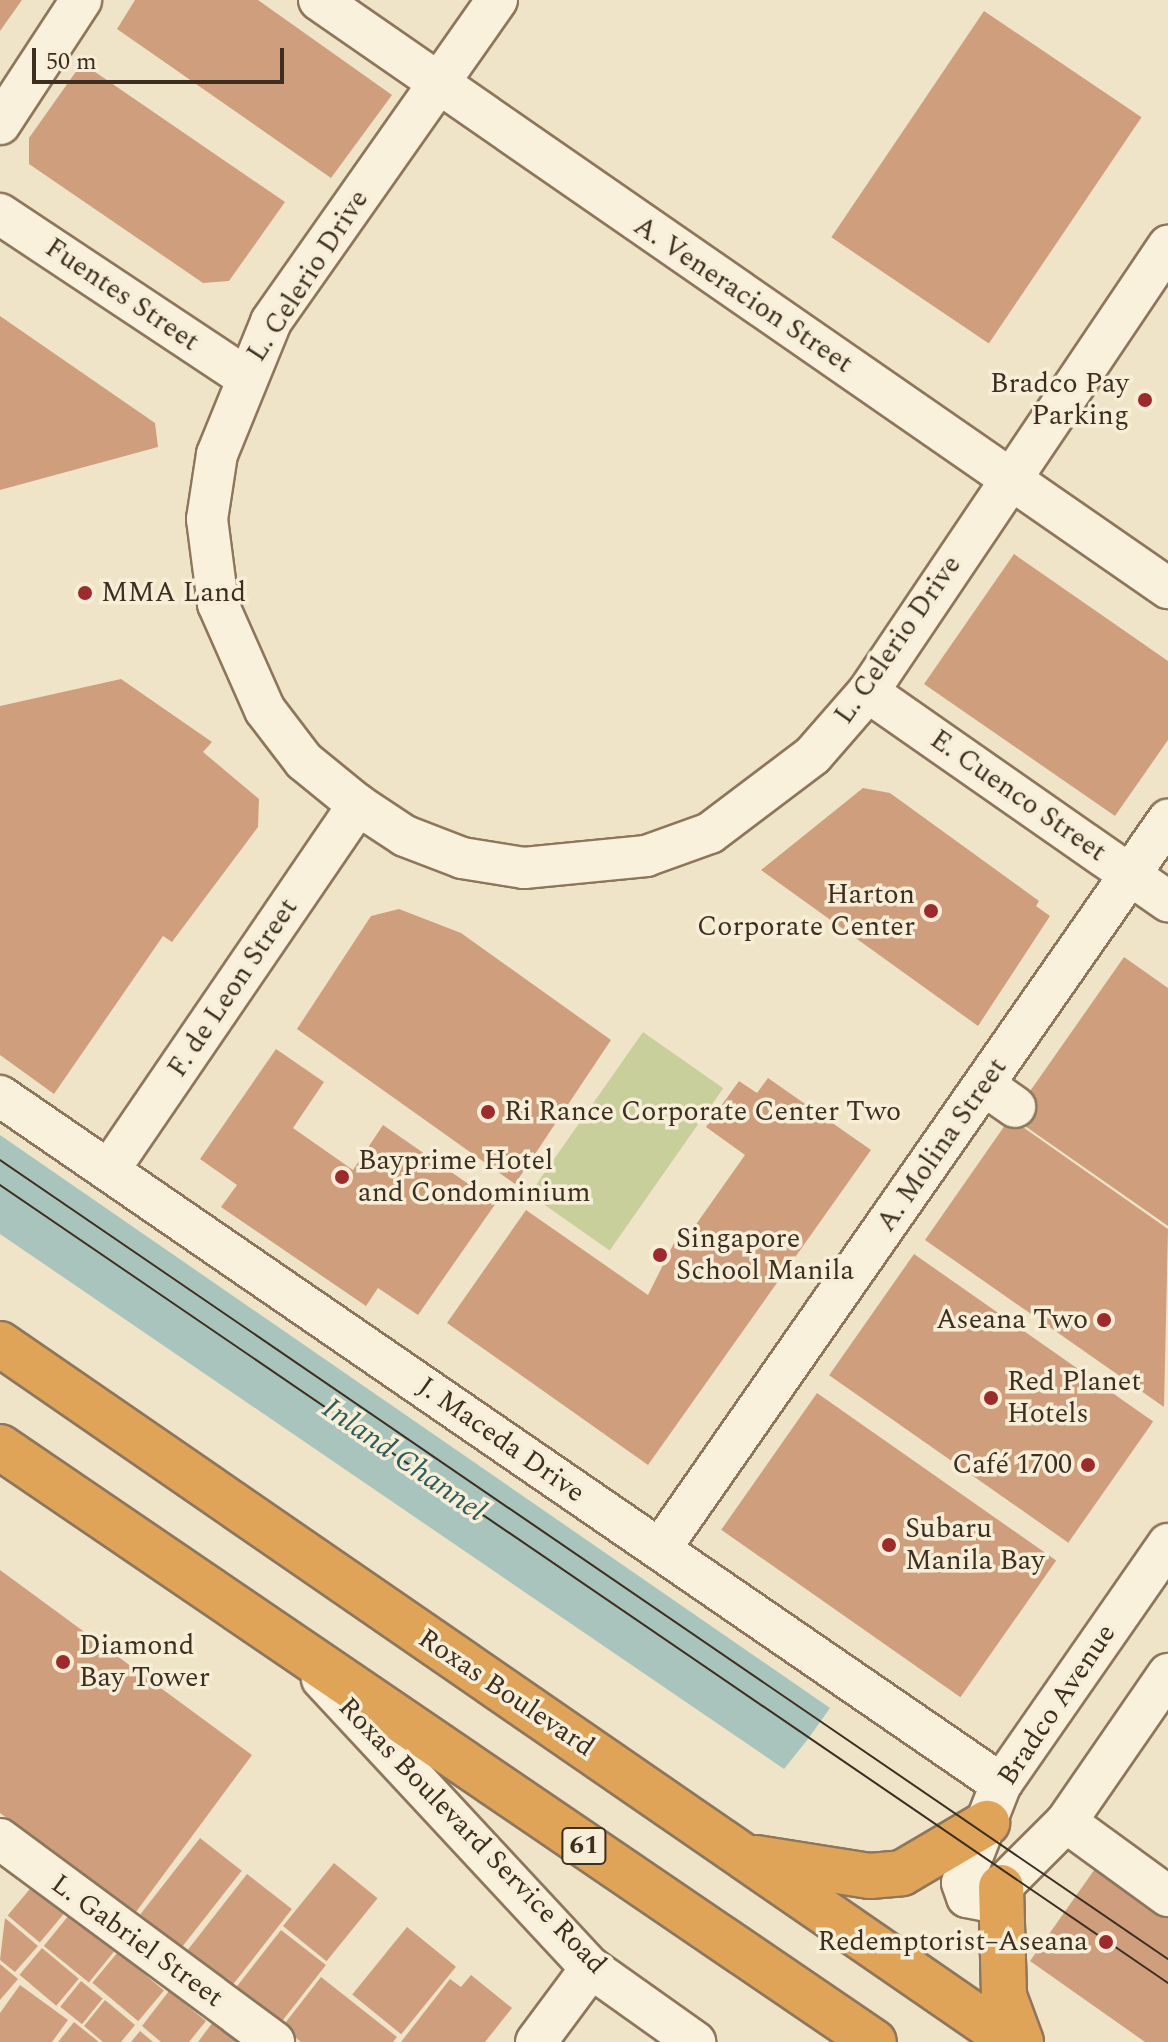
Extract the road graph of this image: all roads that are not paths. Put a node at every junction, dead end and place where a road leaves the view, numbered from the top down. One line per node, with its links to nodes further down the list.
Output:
1 (81, 0): 5 (street)
2 (319, 0): 4 (street, A. Veneracion Street)
3 (497, 0): 4 (street, L. Celerio Drive)
4 (437, 85): 8 (street, L. Celerio Drive); 9 (street, A. Veneracion Street)
5 (0, 124)
6 (0, 214): 8 (street, Fuentes Street)
7 (1166, 251): 9 (street, L. Celerio Drive)
8 (244, 376): 12 (street, L. Celerio Drive)
9 (1010, 478): 10 (street, A. Veneracion Street); 11 (street, L. Celerio Drive)
10 (1168, 588)
11 (868, 692): 12 (street, L. Celerio Drive); 14 (street, E. Cuenco Street)
12 (358, 805): 17 (street, F. de Leon Street)
13 (1168, 820): 14 (street, A. Molina Street)
14 (1131, 874): 15 (street, E. Cuenco Street); 21 (street, A. Molina Street)
15 (1168, 901)
16 (0, 1096): 17 (street, J. Maceda Drive)
17 (109, 1170): 21 (street, J. Maceda Drive)
18 (0, 1344): 27 (highway, Roxas Boulevard)
19 (0, 1447): 22 (highway, 61)
20 (1168, 1544): 24 (street, Bradco Avenue)
21 (660, 1549): 24 (street, J. Maceda Drive)
22 (295, 1649): 30 (street, Roxas Boulevard Service Road); 34 (highway, 61)
23 (1168, 1674): 25 (street)
24 (994, 1804): 27 (highway); 28 (street, Bradco Avenue)
25 (1066, 1822): 28 (street); 29 (street)
26 (5, 1852): 31 (street, L. Gabriel Street)
27 (744, 1856): 35 (highway, Roxas Boulevard)
28 (1001, 1887): 36 (highway)
29 (1168, 1896)
30 (591, 1968): 32 (street); 33 (street, Roxas Boulevard Service Road)
31 (274, 2042)
32 (536, 2042)
33 (695, 2042)
34 (874, 2042)
35 (1013, 2042)
36 (1021, 2042)

